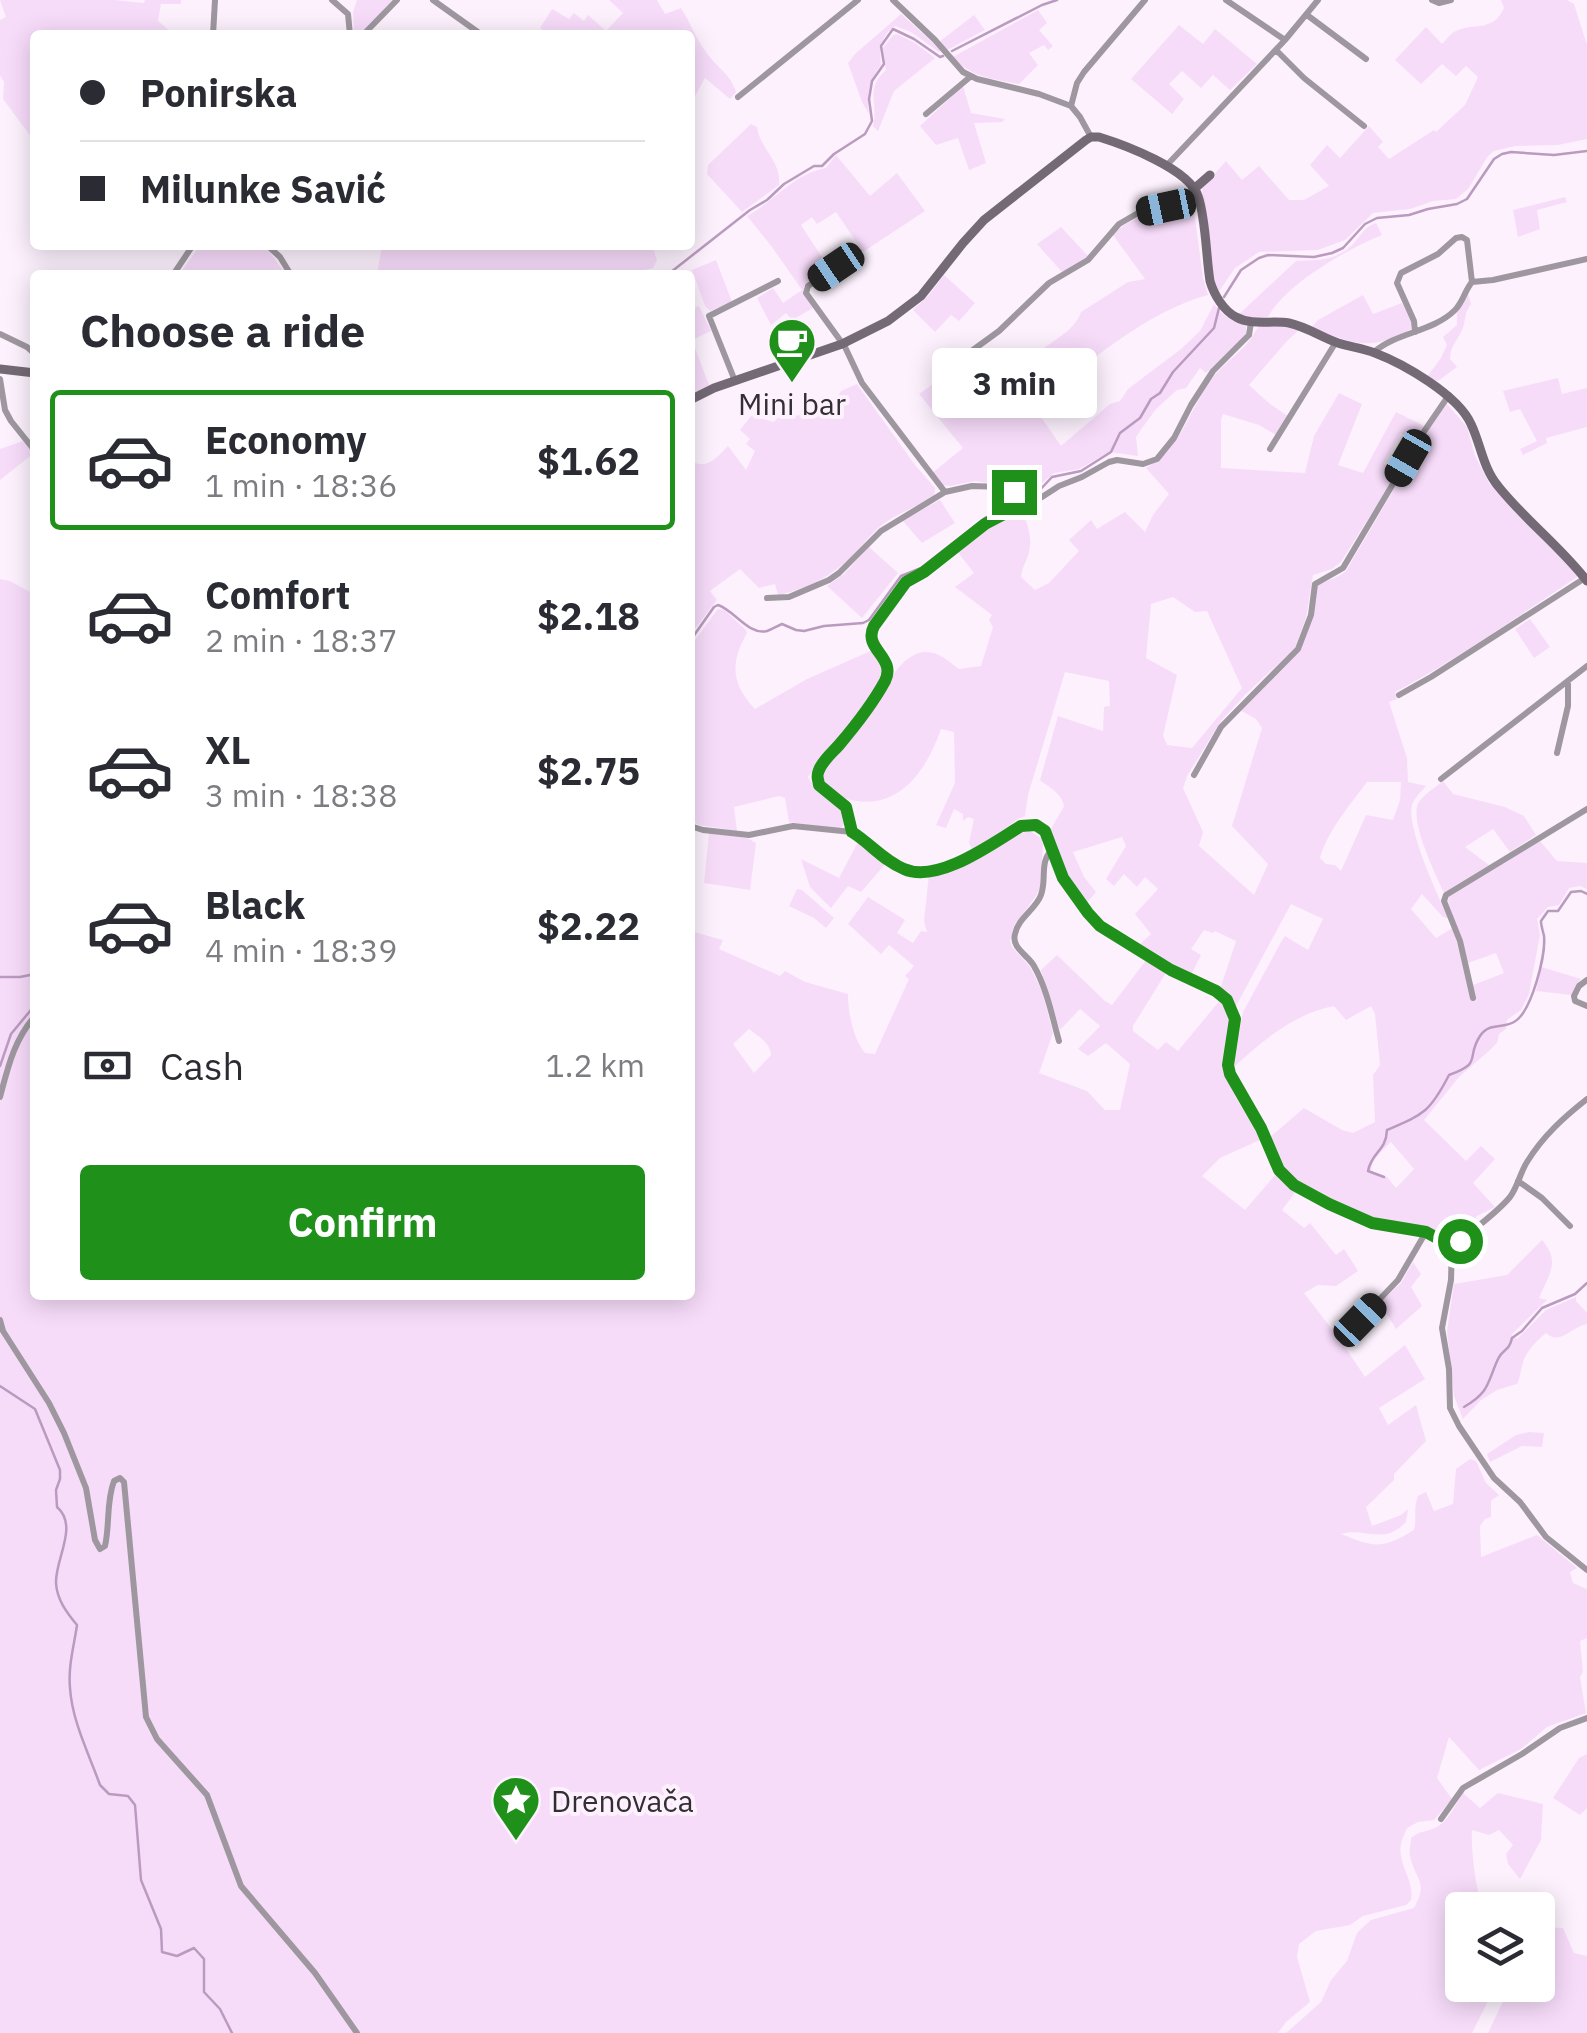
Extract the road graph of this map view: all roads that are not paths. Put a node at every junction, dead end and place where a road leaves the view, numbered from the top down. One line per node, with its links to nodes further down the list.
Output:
1 (215, 0): 13 (street)
2 (332, 0): 14 (street)
3 (397, 0): 15 (street)
4 (433, 0): 16 (street)
5 (858, 0): 21 (street)
6 (893, 0): 20 (street)
7 (1145, 0): 22 (street)
8 (1226, 0): 17 (street)
9 (1318, 0): 12 (street)
10 (1432, 0): 11 (street)
11 (1451, 0)
12 (1307, 15): 17 (street); 19 (street)
13 (214, 30)
14 (350, 30)
15 (368, 30)
16 (477, 30)
17 (1285, 40): 18 (street)
18 (1276, 50): 24 (street); 26 (street)
19 (1366, 59)
20 (970, 77): 22 (street); 23 (street)
21 (738, 97)
22 (1072, 106): 25 (street)
23 (926, 114)
24 (1364, 126)
25 (1091, 136): 26 (street); 39 (street)
26 (1167, 165): 28 (street)
27 (1210, 175): 28 (street)
28 (1194, 188): 35 (street); 43 (street)
29 (272, 250): 32 (street)
30 (859, 252): 39 (street)
31 (1587, 259): 34 (street)
32 (287, 270)
33 (778, 281): 46 (street)
34 (1472, 282): 36 (street); 36 (street)
35 (1252, 322): 38 (street); 53 (street)
36 (1415, 332): 41 (street)
37 (0, 334): 40 (street)
38 (1336, 342): 41 (street); 51 (street)
39 (842, 344): 46 (street); 52 (street)
40 (30, 349)
41 (1374, 352): 47 (street)
42 (0, 369): 44 (street)
43 (944, 371)
44 (30, 372)
45 (0, 378): 49 (street)
46 (735, 380): 48 (street)
47 (1449, 395): 54 (street); 60 (street)
48 (695, 398)
49 (3, 414): 50 (street)
50 (30, 445)
51 (1270, 449)
52 (945, 492): 53 (street); 55 (street)
53 (1018, 498): 64 (street)
54 (1586, 579): 58 (street)
55 (767, 598)
56 (1587, 666): 57 (street)
57 (1568, 681): 59 (street); 61 (street)
58 (1399, 695)
59 (1556, 753)
60 (1194, 775)
61 (1441, 779)
62 (1587, 809): 67 (street)
63 (695, 828): 64 (street)
64 (852, 832): 65 (street)
65 (1052, 850): 70 (street); 75 (street)
66 (1587, 980): 68 (street)
67 (1473, 998)
68 (1587, 1006)
69 (30, 1022): 71 (street)
70 (1059, 1041)
71 (0, 1097)
72 (1587, 1099): 73 (street)
73 (1518, 1182): 74 (street); 76 (street)
74 (1570, 1226)
75 (1426, 1232): 76 (street); 78 (street)
76 (1452, 1245): 79 (street)
77 (0, 1320): 82 (street)
78 (1360, 1320)
79 (1587, 1570)
80 (1587, 1718): 81 (street)
81 (1441, 1819)
82 (357, 2033)

